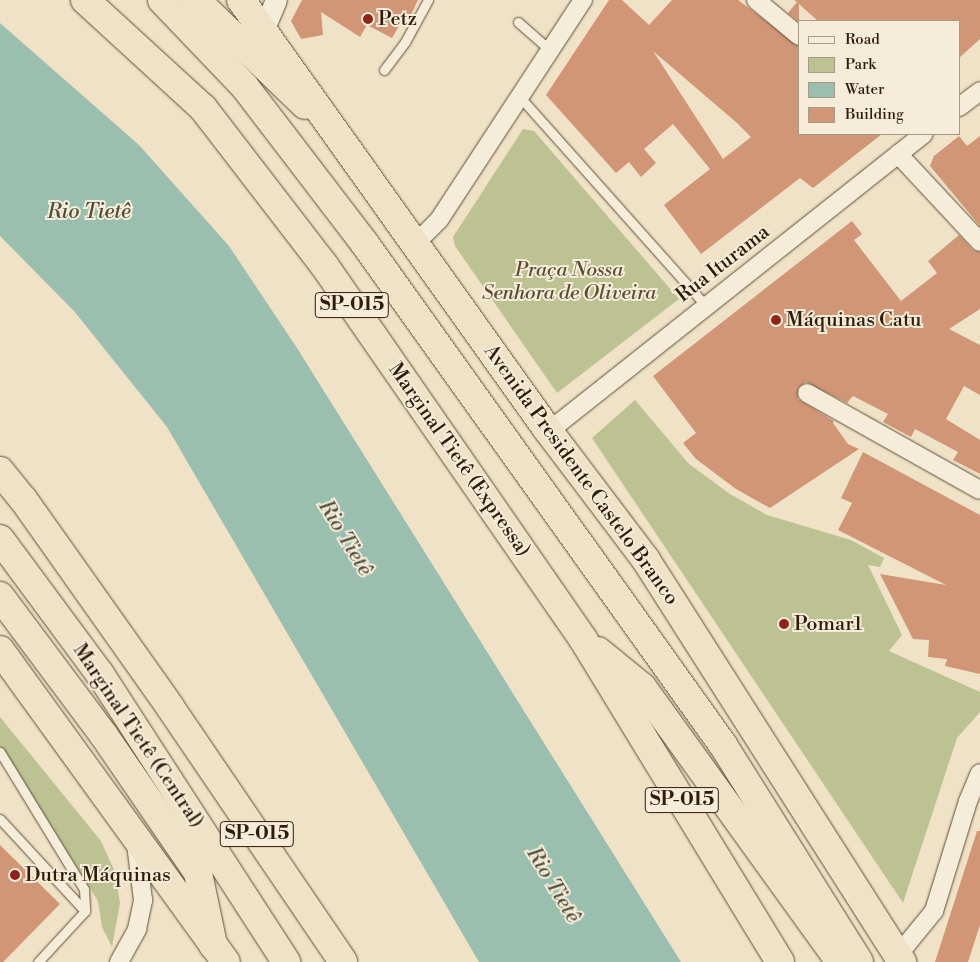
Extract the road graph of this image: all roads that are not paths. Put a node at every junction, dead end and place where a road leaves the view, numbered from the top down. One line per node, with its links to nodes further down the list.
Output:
1 (85, 0): 29 (highway, Marginal Tietê (Expressa) / SP-015)
2 (162, 0): 46 (highway)
3 (196, 0): 17 (highway)
4 (242, 0): 10 (highway, Avenida Presidente Castelo Branco)
5 (276, 0): 10 (street)
6 (428, 0): 13 (lane)
7 (583, 0): 12 (street)
8 (756, 0): 11 (street)
9 (518, 22): 12 (lane)
10 (264, 28): 17 (highway, Avenida Presidente Castelo Branco)
11 (798, 35)
12 (550, 50): 15 (street)
13 (384, 70)
14 (980, 90): 16 (street)
15 (520, 97): 21 (street); 22 (lane)
16 (960, 106)
17 (330, 124): 21 (highway, Avenida Presidente Castelo Branco)
18 (919, 135): 19 (street, Rua Iturama)
19 (898, 154): 20 (street); 22 (street, Rua Iturama)
20 (980, 242)
21 (415, 244): 24 (highway, Avenida Presidente Castelo Branco)
22 (705, 305): 24 (street, Rua Iturama)
23 (807, 393): 26 (street)
24 (549, 431): 39 (highway, Avenida Presidente Castelo Branco)
25 (0, 471): 43 (highway, SP-015)
26 (980, 490)
27 (0, 539): 42 (highway, Marginal Tietê (Central))
28 (0, 596): 38 (highway)
29 (583, 639): 44 (highway, Marginal Tietê (Expressa) / SP-015); 45 (highway)
30 (0, 650): 32 (highway)
31 (0, 671): 32 (highway)
32 (26, 687): 36 (highway)
33 (0, 752): 37 (lane)
34 (980, 772): 39 (street)
35 (0, 819): 37 (lane)
36 (136, 839): 38 (highway); 41 (street)
37 (85, 912): 40 (lane)
38 (219, 953)
39 (900, 959)
40 (38, 962)
41 (119, 962)
42 (286, 962)
43 (343, 962)
44 (780, 962)
45 (840, 962)
46 (859, 962)

